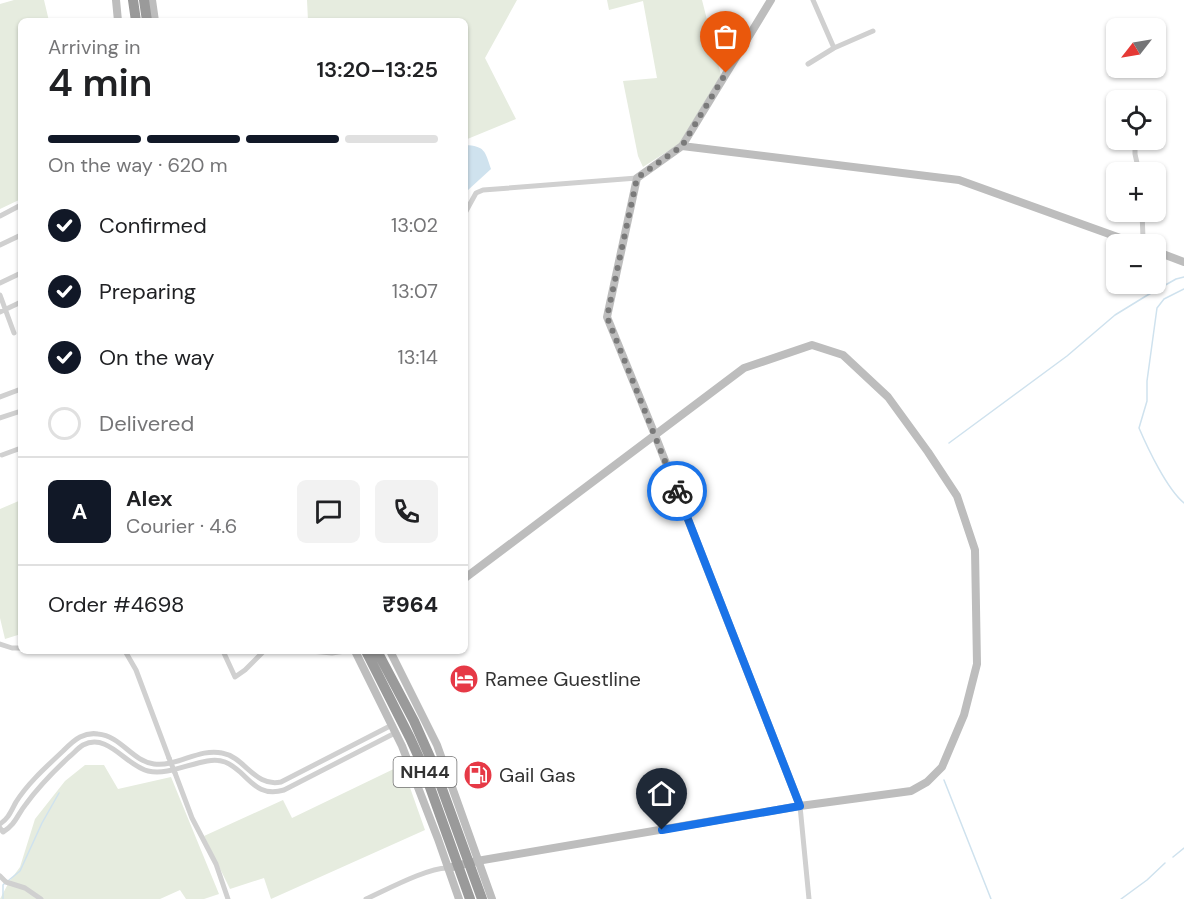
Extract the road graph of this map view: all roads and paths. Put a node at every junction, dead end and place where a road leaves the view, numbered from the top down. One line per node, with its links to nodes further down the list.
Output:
1 (116, 0): 7 (street)
2 (133, 0): 8 (highway)
3 (144, 0): 9 (highway)
4 (152, 0): 10 (street)
5 (771, 0): 14 (street)
6 (813, 0): 12 (street)
7 (118, 18)
8 (136, 18)
9 (147, 18)
10 (155, 18)
11 (873, 31): 12 (street)
12 (834, 48): 13 (street)
13 (808, 64)
14 (682, 146): 15 (street); 19 (street)
15 (637, 178): 16 (street); 34 (street)
16 (468, 208)
17 (18, 209): 18 (street)
18 (0, 216)
19 (1110, 234)
20 (18, 236): 21 (street)
21 (0, 245)
22 (1166, 255): 23 (street)
23 (1184, 262)
24 (18, 274): 25 (street)
25 (0, 283)
26 (0, 295): 28 (street)
27 (18, 304): 28 (street)
28 (3, 311): 29 (street)
29 (14, 333)
30 (18, 390): 31 (street)
31 (0, 397)
32 (18, 412): 33 (street)
33 (0, 418)
34 (655, 435): 37 (street); 48 (street); 48 (street)
35 (18, 449): 36 (street)
36 (2, 455)
37 (468, 576)
38 (0, 644): 39 (street)
39 (18, 648)
40 (127, 654): 53 (street, bridge)
41 (224, 654): 42 (street)
42 (261, 654)
43 (356, 654): 47 (street)
44 (367, 654): 50 (highway, NH44)
45 (379, 654): 50 (highway, NH44)
46 (392, 654): 50 (street)
47 (394, 729): 49 (street); 50 (street)
48 (800, 806): 50 (street); 59 (street)
49 (0, 826)
50 (461, 866): 54 (street); 55 (street); 56 (highway, NH44); 57 (highway, NH44); 58 (street)
51 (0, 876): 52 (street)
52 (41, 899)
53 (228, 899)
54 (366, 899)
55 (459, 899)
56 (470, 899)
57 (482, 899)
58 (492, 899)
59 (809, 899)

